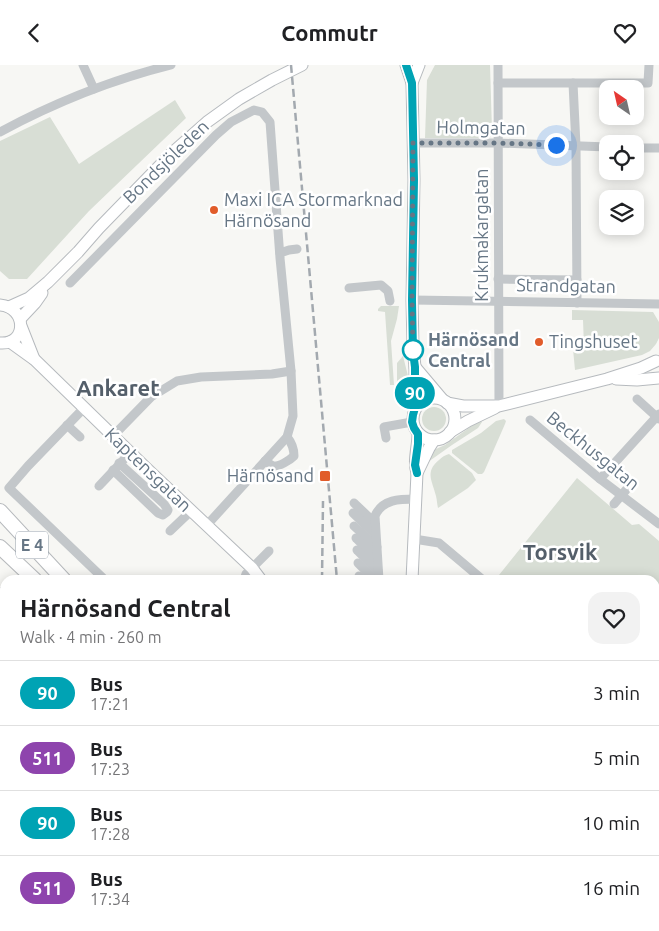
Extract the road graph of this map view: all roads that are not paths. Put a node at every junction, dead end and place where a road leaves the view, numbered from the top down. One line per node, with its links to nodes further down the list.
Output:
1 (83, 65): 11 (street)
2 (171, 65): 11 (street)
3 (302, 65): 23 (main road, Bondsjöleden)
4 (406, 65): 8 (main road)
5 (418, 65): 8 (main road)
6 (498, 65): 9 (street, Krukmakargatan)
7 (649, 65): 10 (street)
8 (412, 83): 13 (main road)
9 (498, 83): 10 (street); 14 (street, Krukmakargatan)
10 (573, 83): 15 (street)
11 (94, 89): 12 (street)
12 (0, 132)
13 (413, 143): 14 (street, Holmgatan); 26 (main road)
14 (498, 143): 15 (street, Holmgatan); 21 (street, Krukmakargatan)
15 (576, 146): 16 (street, Holmgatan); 22 (street)
16 (599, 147)
17 (644, 147): 18 (street)
18 (659, 148)
19 (297, 249): 20 (street)
20 (280, 253): 24 (street); 37 (street)
21 (498, 279): 22 (street); 28 (street, Krukmakargatan)
22 (577, 280): 29 (street)
23 (48, 282): 31 (main road, Bondsjöleden); 32 (main road, Bondsjöleden)
24 (70, 283)
25 (349, 288): 27 (street)
26 (412, 300): 28 (street, Strandgatan); 36 (main road)
27 (390, 301)
28 (498, 301): 29 (street, Strandgatan); 42 (street, Krukmakargatan)
29 (576, 303): 30 (street, Strandgatan)
30 (659, 304)
31 (2, 306): 32 (main road)
32 (20, 322): 33 (main road, Bondsjöleden); 35 (main road, Kaptensgatan)
33 (3, 343): 35 (main road, Kaptensgatan)
34 (657, 357): 38 (main road); 39 (main road)
35 (34, 360): 43 (main road, Kaptensgatan)
36 (415, 367): 41 (main road); 44 (main road)
37 (291, 371): 51 (street); 53 (street)
38 (659, 377): 39 (main road)
39 (607, 379): 42 (main road)
40 (637, 399): 45 (street)
41 (444, 401): 42 (main road); 44 (main road); 49 (main road)
42 (499, 406): 49 (main road)
43 (84, 408): 48 (street); 51 (main road, Kaptensgatan)
44 (415, 408): 47 (main road)
45 (658, 416): 60 (street)
46 (530, 421): 60 (street, Beckhusgatan)
47 (412, 422): 50 (main road); 54 (street)
48 (67, 425): 52 (street); 84 (street)
49 (450, 433): 55 (main road)
50 (418, 434): 55 (main road); 59 (main road)
51 (113, 436): 56 (main road, Kaptensgatan)
52 (80, 437)
53 (288, 437): 57 (street); 57 (street)
54 (386, 438)
55 (434, 441): 59 (main road)
56 (130, 453): 58 (street); 67 (main road, Kaptensgatan)
57 (265, 461): 71 (street)
58 (116, 467): 58 (street); 61 (street)
59 (417, 473): 63 (main road)
60 (600, 479): 62 (street, Beckhusgatan)
61 (99, 486)
62 (624, 493): 65 (street); 70 (street, Beckhusgatan)
63 (416, 499): 69 (street); 76 (main road)
64 (354, 503): 69 (street)
65 (614, 504)
66 (0, 511): 86 (highway, E 4)
67 (191, 511): 71 (main road, Kaptensgatan); 73 (street)
68 (353, 513): 74 (street)
69 (374, 522): 74 (street)
70 (659, 524)
71 (207, 525): 83 (main road, Kaptensgatan)
72 (354, 526): 78 (street)
73 (170, 531)
74 (376, 535): 78 (street)
75 (356, 538): 81 (street)
76 (414, 539): 94 (main road); 95 (street)
77 (0, 547): 85 (highway, E 4)
78 (376, 547): 81 (street)
79 (356, 550): 92 (street)
80 (269, 551): 83 (street)
81 (378, 559): 93 (street)
82 (358, 563): 91 (street)
83 (252, 568): 89 (street); 90 (main road, Kaptensgatan)
84 (96, 571): 87 (street); 88 (street)
85 (30, 575)
86 (59, 575)
87 (92, 575)
88 (100, 575)
89 (246, 575)
90 (257, 575)
91 (375, 575)
92 (376, 575)
93 (378, 575)
94 (412, 575)
95 (477, 575)

